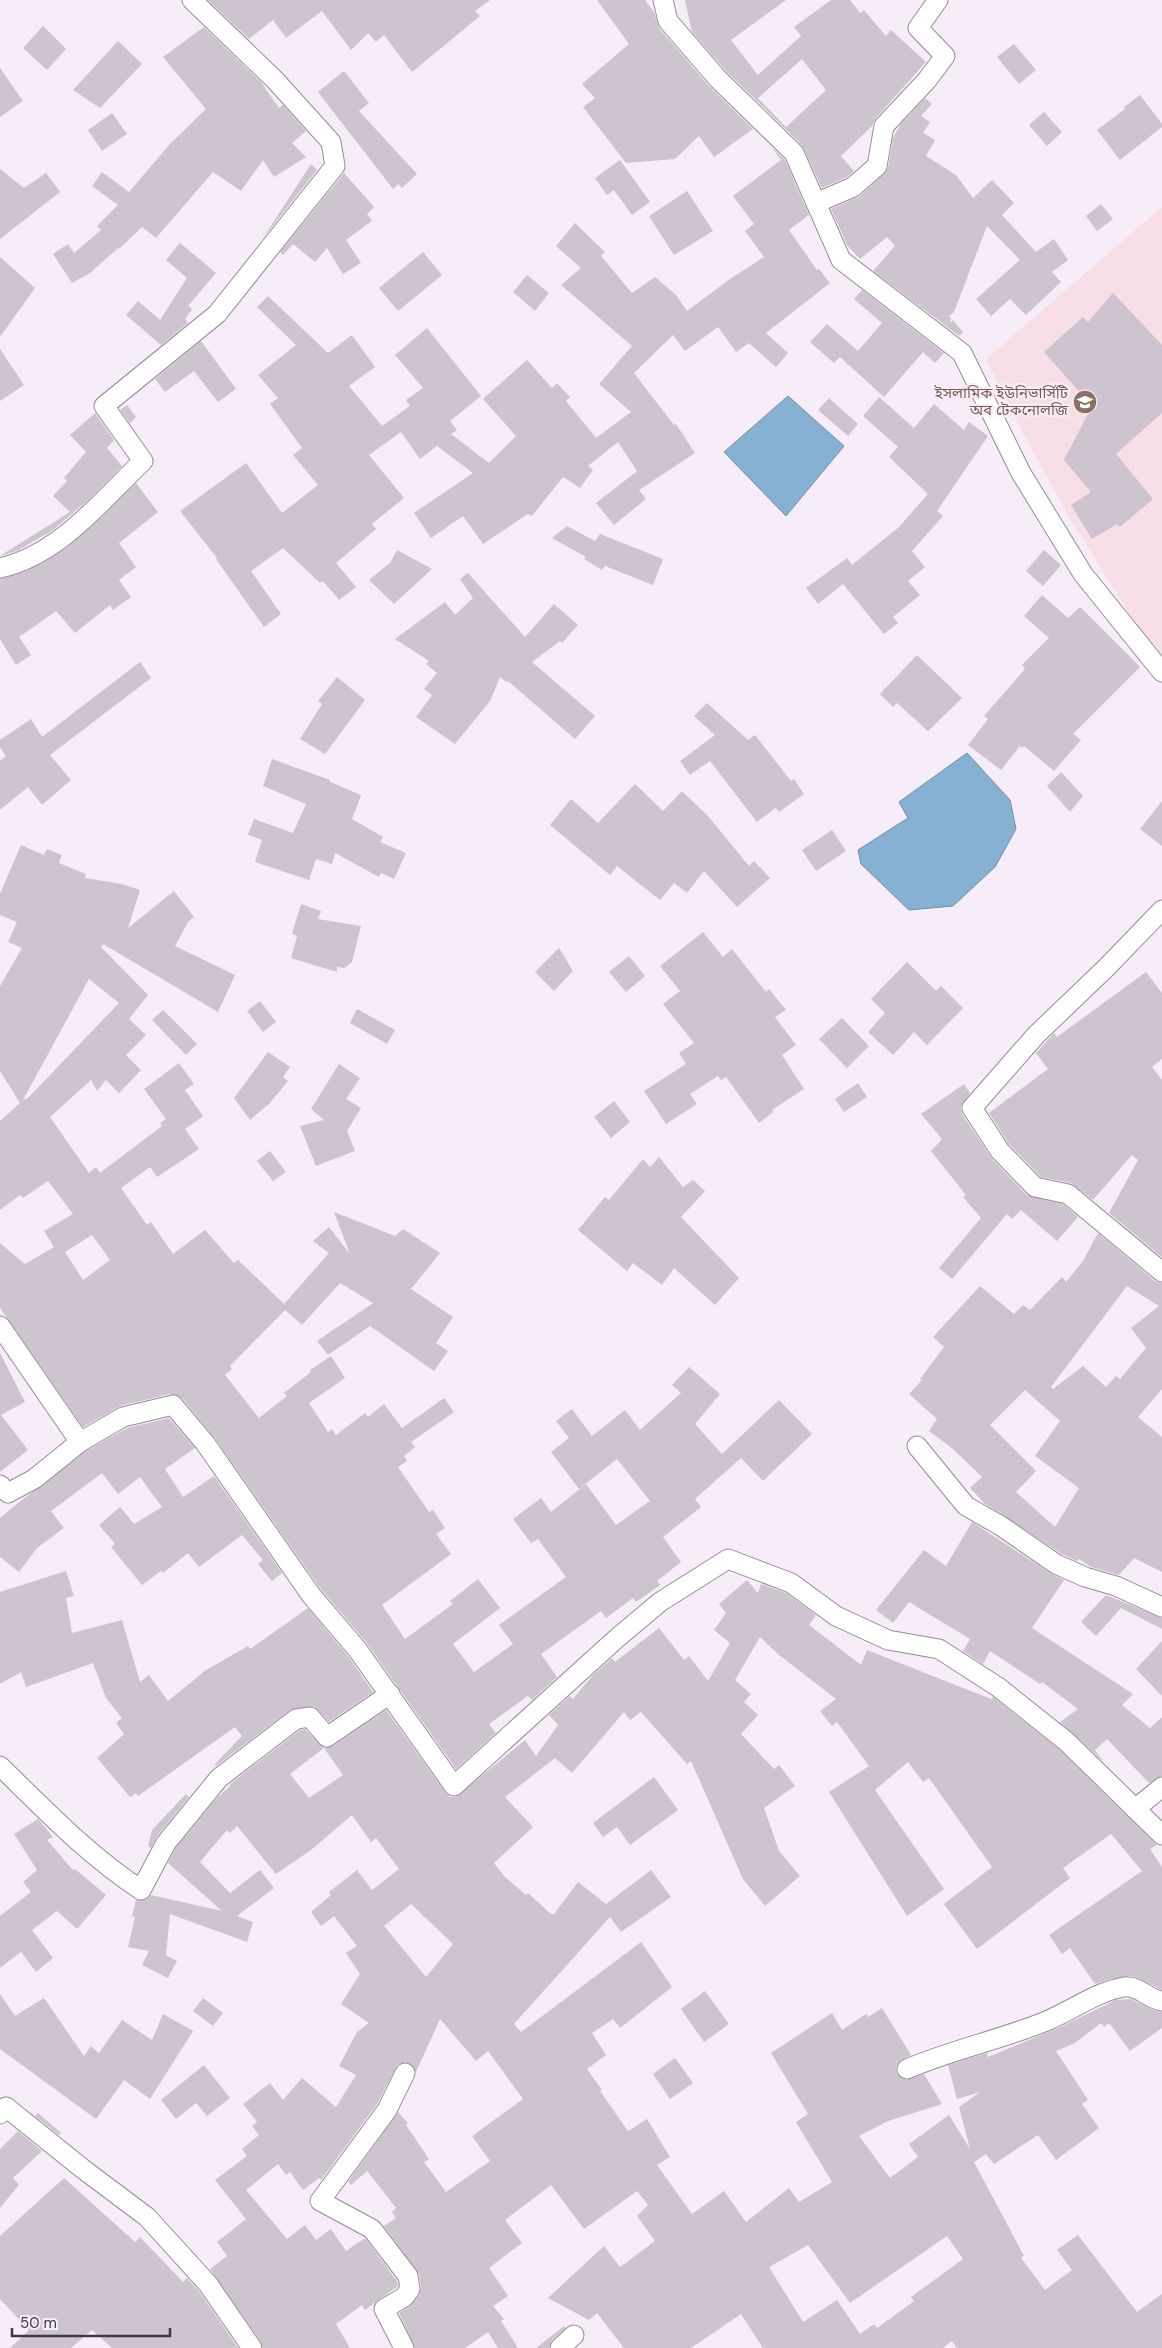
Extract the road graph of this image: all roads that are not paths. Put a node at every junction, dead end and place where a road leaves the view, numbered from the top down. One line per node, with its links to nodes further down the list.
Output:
1 (192, 0): 5 (street)
2 (663, 0): 4 (street)
3 (938, 0): 4 (street)
4 (816, 203): 6 (street)
5 (0, 568)
6 (1162, 672)
7 (1162, 910): 8 (street)
8 (1162, 1272)
9 (0, 1326): 10 (street)
10 (80, 1442): 12 (street); 14 (street)
11 (917, 1446): 13 (street)
12 (0, 1485)
13 (1162, 1607)
14 (390, 1694): 15 (street); 17 (street)
15 (0, 1766)
16 (1162, 1788): 17 (street)
17 (1135, 1809): 18 (street)
18 (1162, 1835)
19 (1162, 2001): 20 (street)
20 (907, 2070)
21 (405, 2073): 24 (street)
22 (0, 2114): 23 (street)
23 (252, 2348)
24 (404, 2348)

